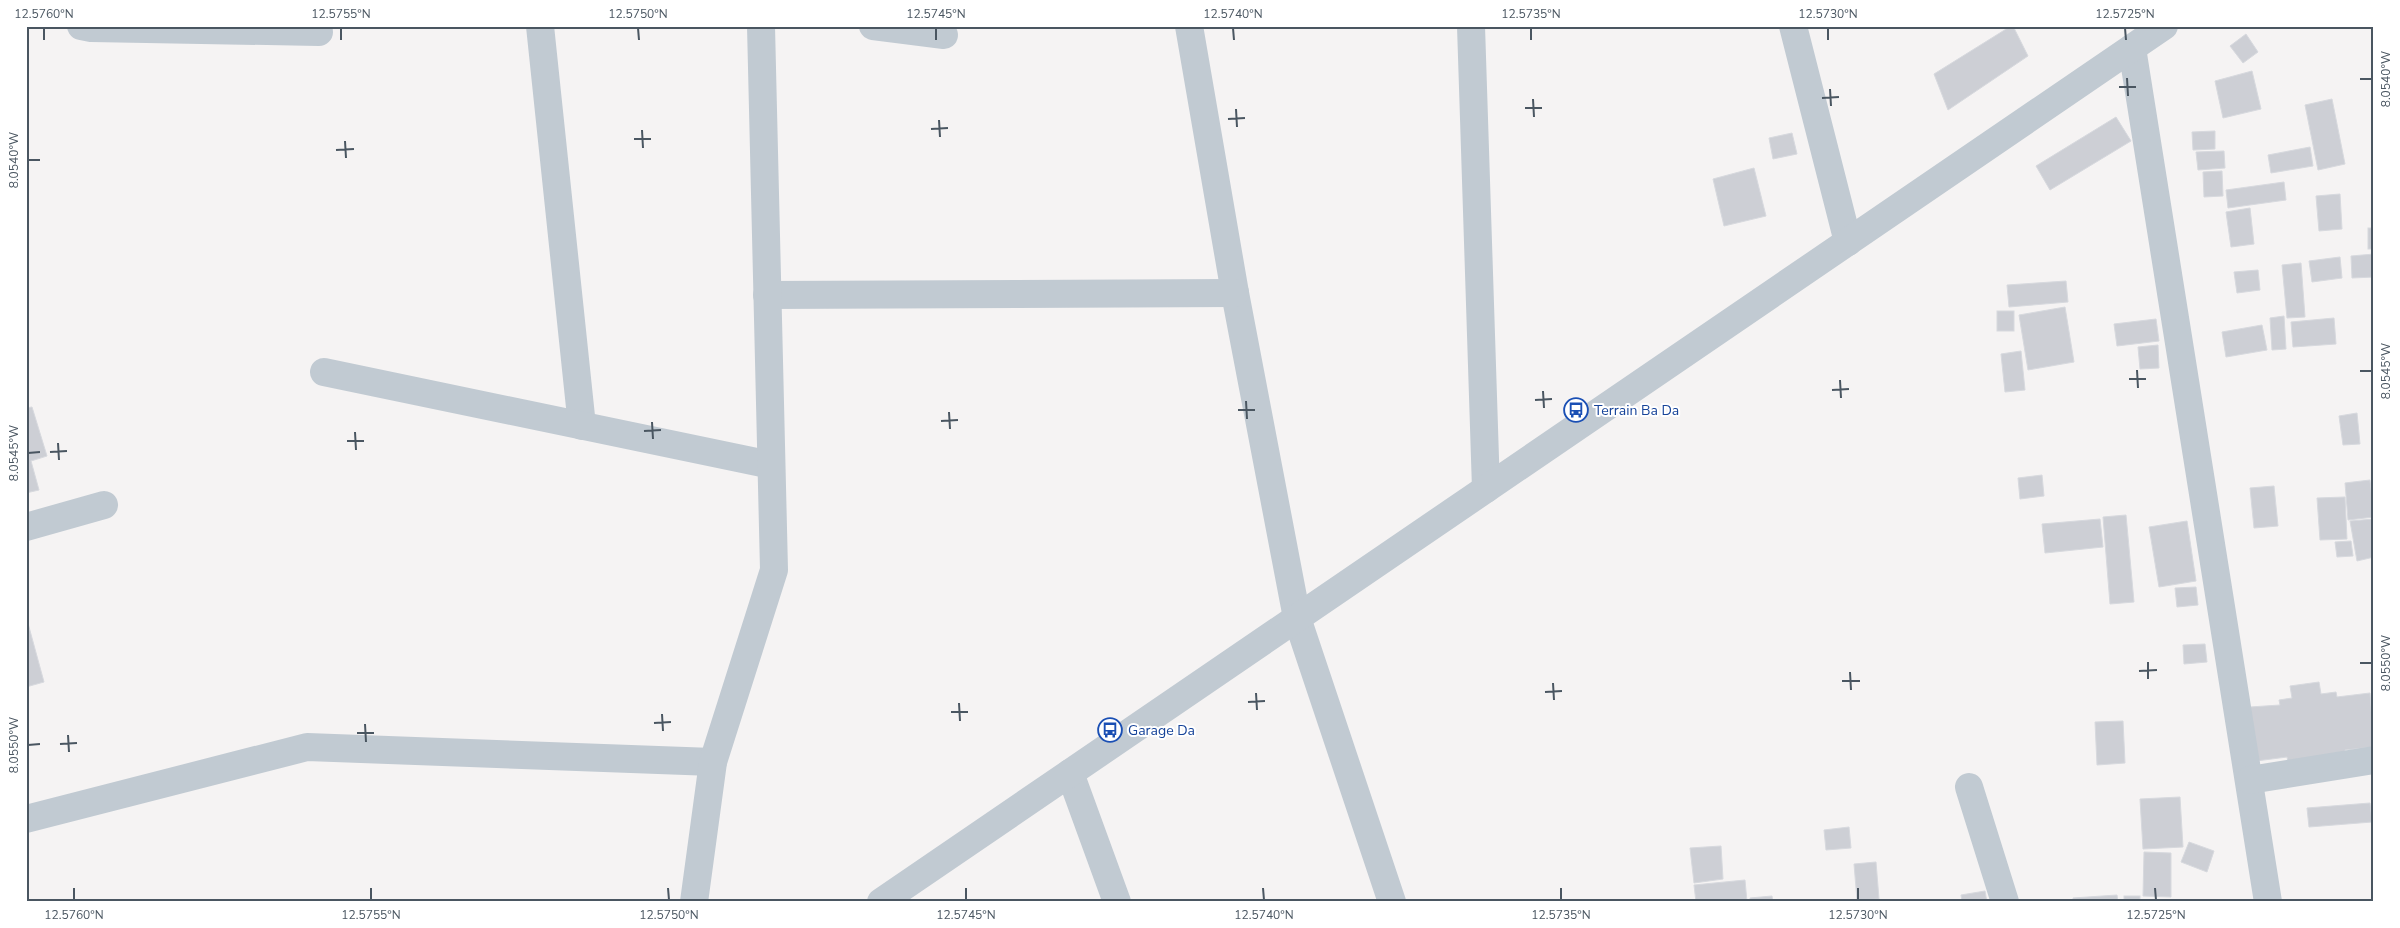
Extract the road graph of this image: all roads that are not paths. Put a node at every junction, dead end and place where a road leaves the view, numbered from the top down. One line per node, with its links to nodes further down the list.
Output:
1 (81, 26): 9 (street)
2 (540, 26): 16 (street)
3 (761, 26): 14 (street)
4 (873, 26): 10 (street)
5 (1189, 26): 13 (street)
6 (1471, 26): 18 (street)
7 (1793, 26): 12 (street)
8 (2164, 26): 11 (street)
9 (318, 32)
10 (944, 35)
11 (2132, 48): 12 (street); 25 (street)
12 (1848, 242): 18 (street)
13 (1235, 293): 14 (street); 21 (street)
14 (767, 295): 17 (street)
15 (324, 372): 16 (street)
16 (582, 426): 17 (street)
17 (771, 465): 23 (street)
18 (1486, 489): 21 (street)
19 (104, 505): 20 (street)
20 (26, 527)
21 (1297, 618): 24 (street); 31 (street)
22 (2374, 760): 25 (street)
23 (713, 762): 27 (street); 28 (street)
24 (1070, 772): 29 (street); 30 (street)
25 (2250, 780): 33 (street)
26 (1969, 787): 32 (street)
27 (26, 819)
28 (694, 902)
29 (880, 902)
30 (1117, 902)
31 (1392, 902)
32 (2005, 902)
33 (2268, 902)

